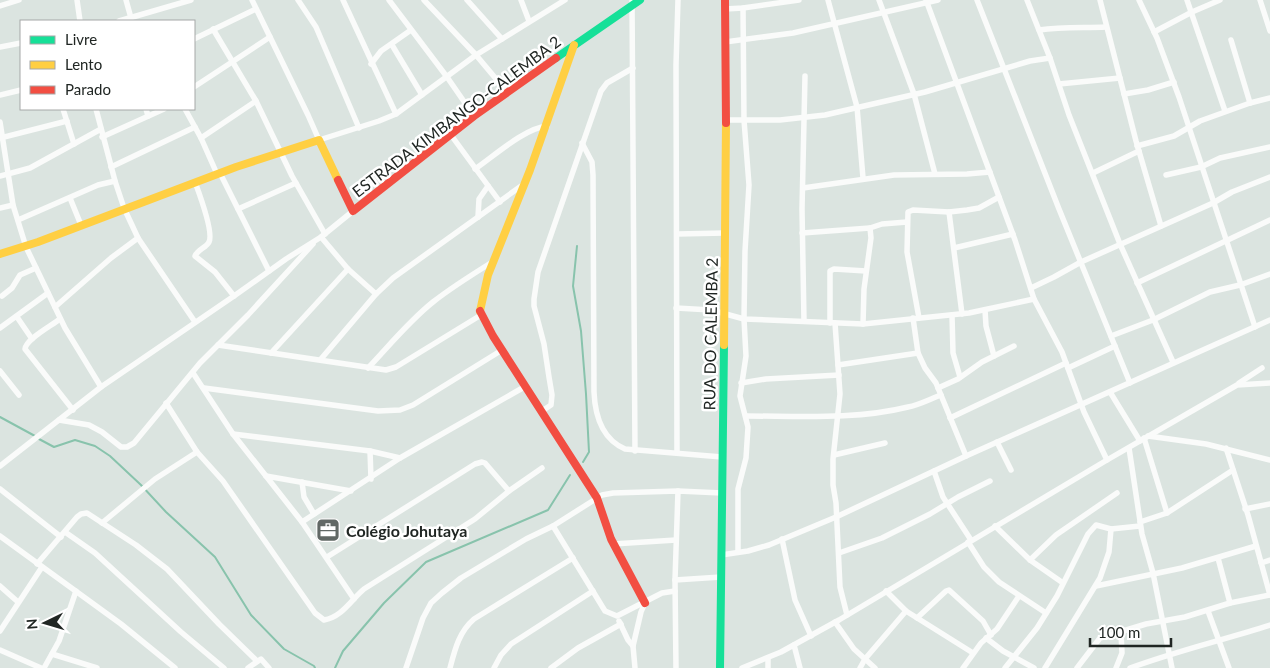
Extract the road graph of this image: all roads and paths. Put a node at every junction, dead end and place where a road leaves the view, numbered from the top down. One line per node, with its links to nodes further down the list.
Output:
1 (19, 0): 29 (street)
2 (77, 0): 34 (street)
3 (126, 0): 35 (street)
4 (191, 0): 35 (street)
5 (252, 0): 31 (street)
6 (298, 0): 94 (street)
7 (343, 0): 57 (street)
8 (389, 0): 40 (street)
9 (424, 0): 54 (street)
10 (467, 0): 46 (street)
11 (521, 0): 36 (street)
12 (640, 0): 27 (main road, ESTRADA KIMBANGO-CALEMBA 2)
13 (678, 0): 143 (street)
14 (799, 0): 30 (street)
15 (828, 0): 37 (street)
16 (879, 0): 32 (street)
17 (938, 0): 26 (street)
18 (977, 0): 59 (street)
19 (1026, 0): 41 (street)
20 (1100, 0): 38 (street)
21 (1139, 0): 43 (street)
22 (1187, 0): 33 (street)
23 (1220, 0): 33 (street)
24 (1260, 0): 42 (street)
25 (563, 1): 36 (street)
26 (926, 1): 32 (street); 63 (street)
27 (633, 3): 52 (main road, ESTRADA KIMBANGO-CALEMBA 2); 58 (street)
28 (725, 4): 30 (street); 49 (main road, RUA DO CALEMBA 2)
29 (0, 6)
30 (743, 8): 47 (street)
31 (256, 9): 39 (street); 44 (street)
32 (883, 12): 37 (street); 69 (street)
33 (1192, 12): 43 (street); 82 (street)
34 (80, 20)
35 (129, 20)
36 (529, 21): 46 (street)
37 (834, 24): 47 (street); 76 (street)
38 (1106, 27): 41 (street); 62 (street)
39 (213, 29): 45 (street); 56 (street)
40 (411, 30): 51 (street); 61 (street)
41 (1039, 30): 55 (street)
42 (1270, 31)
43 (1154, 32): 64 (street)
44 (270, 37): 56 (street); 100 (street)
45 (195, 38)
46 (502, 39): 54 (street)
47 (743, 40): 49 (street); 88 (street)
48 (1231, 40): 75 (street)
49 (726, 42): 87 (main road, RUA DO CALEMBA 2)
50 (20, 43): 53 (street)
51 (392, 45): 57 (street); 72 (street)
52 (574, 45): 68 (main road, ESTRADA KIMBANGO-CALEMBA 2); 91 (main road)
53 (0, 47)
54 (476, 55): 61 (street); 68 (street)
55 (1050, 58): 59 (street); 65 (street)
56 (232, 62): 66 (street); 74 (street)
57 (371, 64): 83 (street)
58 (633, 68): 101 (street); 232 (street)
59 (1003, 69): 63 (street); 154 (street)
60 (805, 76): 86 (street)
61 (447, 77): 72 (street); 85 (street)
62 (1120, 78): 65 (street); 70 (street)
63 (957, 82): 69 (street); 109 (street)
64 (1174, 82): 70 (street); 93 (street)
65 (1059, 84): 110 (street)
66 (195, 86)
67 (20, 90): 71 (street)
68 (507, 92): 85 (main road, ESTRADA KIMBANGO-CALEMBA 2)
69 (914, 94): 76 (street); 113 (street)
70 (1124, 94): 104 (street)
71 (0, 95)
72 (422, 96): 83 (street)
73 (1270, 98): 75 (street)
74 (256, 101): 99 (street); 105 (street)
75 (1250, 103): 82 (street)
76 (857, 107): 86 (street); 117 (street)
77 (63, 110): 89 (street)
78 (96, 110): 95 (street)
79 (146, 110): 84 (street)
80 (162, 110): 84 (street)
81 (186, 110): 92 (street)
82 (1225, 111): 93 (street)
83 (396, 114): 94 (street)
84 (148, 116): 97 (street)
85 (474, 116): 96 (main road, ESTRADA KIMBANGO-CALEMBA 2)
86 (804, 118): 88 (street); 123 (street)
87 (726, 120): 88 (street); 141 (main road, RUA DO CALEMBA 2)
88 (744, 120): 179 (street)
89 (67, 121): 98 (street); 102 (street)
90 (0, 122): 98 (street)
91 (547, 126): 108 (street); 121 (main road)
92 (195, 127): 99 (street); 106 (street)
93 (1188, 127): 104 (street); 107 (street)
94 (359, 128): 100 (street)
95 (101, 129): 97 (street); 102 (street)
96 (451, 134): 108 (street); 132 (main road, ESTRADA KIMBANGO-CALEMBA 2)
97 (102, 136): 106 (street)
98 (1, 138): 111 (street)
99 (201, 138): 112 (street)
100 (318, 140): 105 (main road); 132 (main road, ESTRADA KIMBANGO-CALEMBA 2)
101 (582, 143): 220 (street); 232 (street)
102 (74, 144): 111 (street)
103 (1270, 146): 107 (street)
104 (1138, 148): 110 (street); 139 (street)
105 (281, 151): 112 (main road); 120 (street)
106 (111, 166): 118 (street)
107 (1201, 167): 114 (street); 128 (street)
108 (475, 169): 122 (street)
109 (990, 172): 113 (street); 124 (street)
110 (1092, 173): 148 (street)
111 (8, 174): 115 (street); 127 (street)
112 (219, 174): 119 (main road); 131 (street)
113 (935, 174): 117 (street)
114 (1166, 174)
115 (0, 176)
116 (1270, 177): 128 (street)
117 (863, 178): 123 (street)
118 (115, 181): 125 (street); 130 (street)
119 (195, 182): 130 (main road); 167 (street)
120 (296, 183): 131 (street); 145 (street)
121 (524, 184): 126 (street); 153 (main road)
122 (488, 186): 126 (street); 134 (street)
123 (802, 188): 142 (street)
124 (999, 197): 133 (street); 144 (street)
125 (70, 198): 135 (street); 138 (street)
126 (500, 202): 134 (street)
127 (13, 204): 129 (street); 135 (street)
128 (1213, 204): 139 (street); 147 (street)
129 (0, 208)
130 (124, 208): 138 (main road); 146 (street)
131 (238, 209): 158 (street)
132 (353, 211): 145 (street)
133 (949, 212): 137 (street); 150 (street)
134 (478, 217): 165 (street)
135 (18, 220): 149 (street)
136 (1270, 220): 147 (street)
137 (907, 222): 140 (street); 177 (street)
138 (81, 225): 149 (main road)
139 (1162, 226): 148 (street)
140 (870, 228): 142 (street); 159 (street)
141 (725, 233): 143 (street); 174 (main road, RUA DO CALEMBA 2)
142 (802, 233): 182 (street)
143 (676, 234): 170 (street)
144 (1013, 234): 150 (street); 163 (street)
145 (321, 237): 152 (street); 156 (street); 157 (street)
146 (138, 238): 169 (street); 183 (street)
147 (1225, 240): 161 (street); 162 (street)
148 (1120, 244): 154 (street); 161 (street)
149 (26, 247): 151 (main road); 155 (street)
150 (954, 248): 173 (street)
151 (0, 254)
152 (286, 259): 156 (street); 158 (street)
153 (494, 262): 172 (main road); 201 (street)
154 (1080, 262): 163 (street); 188 (street)
155 (36, 268): 164 (street); 166 (street)
156 (293, 268): 190 (street)
157 (348, 269): 165 (street); 194 (street)
158 (269, 271): 167 (street)
159 (866, 272): 184 (street); 185 (street)
160 (1270, 274): 162 (street)
161 (1137, 283): 180 (street)
162 (1240, 284): 180 (street); 187 (street)
163 (1031, 288): 168 (street)
164 (48, 294): 169 (street); 176 (street)
165 (376, 294): 197 (street)
166 (2, 296)
167 (234, 296): 183 (street)
168 (1034, 299): 171 (street); 200 (street)
169 (56, 307): 178 (street)
170 (676, 308): 174 (street); 234 (street)
171 (985, 310): 173 (street); 196 (street)
172 (480, 314): 193 (main road); 201 (street)
173 (962, 314): 175 (street)
174 (724, 315): 179 (street); 237 (main road, RUA DO CALEMBA 2)
175 (952, 315): 177 (street); 206 (street)
176 (17, 317): 186 (street); 189 (street)
177 (916, 318): 185 (street); 195 (street)
178 (60, 319): 189 (street); 212 (street)
179 (744, 319): 182 (street); 207 (street)
180 (1153, 320): 188 (street); 198 (street)
181 (1270, 320): 187 (street)
182 (804, 321): 184 (street)
183 (195, 322): 212 (street)
184 (832, 323): 185 (street); 199 (street)
185 (863, 324)
186 (0, 328)
187 (1255, 328): 198 (street)
188 (1111, 336): 192 (street)
189 (32, 339): 219 (street)
190 (218, 345): 194 (street); 204 (street)
191 (1014, 346): 196 (street)
192 (1115, 346): 200 (street); 208 (street)
193 (502, 350): 211 (main road); 213 (street)
194 (271, 353): 197 (street)
195 (918, 354): 199 (street); 214 (street)
196 (994, 356): 206 (street)
197 (321, 359): 201 (street)
198 (1173, 362): 208 (street)
199 (838, 365): 205 (street)
200 (1067, 365): 218 (street); 223 (street)
201 (368, 368)
202 (1262, 368): 210 (street)
203 (0, 371): 216 (street)
204 (193, 373): 213 (street); 217 (street)
205 (839, 375): 207 (street); 222 (street)
206 (960, 377): 214 (street)
207 (741, 383): 221 (street)
208 (1130, 383): 215 (street)
209 (1270, 383): 210 (street)
210 (1237, 385): 226 (street)
211 (526, 386): 220 (main road); 238 (street)
212 (101, 387): 219 (street)
213 (204, 388): 225 (street)
214 (940, 392): 222 (street); 223 (street)
215 (1110, 392): 218 (street); 226 (street)
216 (19, 395)
217 (166, 403): 224 (street); 233 (street)
218 (1081, 404): 227 (street); 239 (street)
219 (73, 410): 224 (street)
220 (542, 411): 256 (main road)
221 (746, 416): 222 (street); 276 (street)
222 (838, 416): 235 (street)
223 (950, 418): 236 (street)
224 (60, 420): 241 (street)
225 (233, 434): 231 (street); 246 (street)
226 (1144, 438): 229 (street); 230 (street); 261 (street)
227 (997, 442): 236 (street); 243 (street)
228 (885, 443): 235 (street)
229 (1129, 448): 239 (street); 265 (street)
230 (1226, 448): 240 (street); 244 (street)
231 (370, 451): 238 (street); 247 (street)
232 (635, 451): 234 (street)
233 (197, 452): 264 (street); 298 (street)
234 (677, 453): 237 (street)
235 (834, 455): 262 (street)
236 (966, 456): 245 (street)
237 (722, 457): 254 (main road, RUA DO CALEMBA 2)
238 (400, 458): 247 (street)
239 (1107, 460): 267 (street)
240 (1270, 460)
241 (0, 466)
242 (542, 468): 252 (street)
243 (1011, 470)
244 (1233, 470): 259 (street); 261 (street)
245 (934, 471): 258 (street); 262 (street)
246 (266, 476): 249 (street); 263 (street)
247 (371, 479): 251 (street)
248 (990, 481): 258 (street)
249 (302, 482): 251 (street); 260 (street)
250 (0, 489): 269 (street)
251 (351, 491): 260 (street)
252 (509, 491): 279 (street); 298 (street)
253 (678, 491): 254 (street); 256 (street); 271 (street)
254 (722, 493): 278 (main road, RUA DO CALEMBA 2)
255 (1116, 493): 282 (street)
256 (596, 498): 266 (street); 274 (main road)
257 (1270, 504): 259 (street)
258 (948, 505): 273 (street); 277 (street)
259 (1246, 509): 275 (street)
260 (314, 514): 263 (street)
261 (1167, 514): 265 (street)
262 (836, 517): 272 (street); 277 (street)
263 (302, 522): 279 (street)
264 (102, 523): 269 (street); 326 (street)
265 (1140, 524): 268 (street); 286 (street)
266 (553, 526): 280 (street); 334 (street)
267 (995, 526): 273 (street); 282 (street)
268 (1111, 529): 289 (street); 291 (street)
269 (63, 535): 285 (street); 331 (street)
270 (0, 536): 285 (street)
271 (676, 540): 274 (street); 288 (street)
272 (782, 540): 276 (street); 314 (street)
273 (970, 541): 295 (street); 297 (street)
274 (613, 544): 300 (main road)
275 (1256, 546): 281 (street); 284 (street)
276 (738, 552): 278 (street)
277 (839, 553): 305 (street)
278 (721, 556): 287 (main road, RUA DO CALEMBA 2)
279 (327, 558): 298 (street)
280 (573, 558): 293 (street); 335 (street)
281 (1218, 558): 286 (street); 301 (street)
282 (1030, 560): 289 (street)
283 (1270, 560): 284 (street)
284 (1261, 563): 296 (street)
285 (39, 565): 292 (street); 299 (street)
286 (1153, 573): 291 (street); 308 (street)
287 (721, 577): 288 (street); 340 (main road, RUA DO CALEMBA 2)
288 (675, 580): 294 (street)
289 (1063, 583): 304 (street)
290 (0, 586): 299 (street)
291 (1096, 586): 349 (street)
292 (76, 591): 321 (street); 330 (street)
293 (593, 591): 306 (street); 336 (street)
294 (675, 591): 300 (street); 339 (street)
295 (886, 591): 302 (street); 305 (street)
296 (1270, 595): 301 (street)
297 (1019, 596): 304 (street); 315 (street)
298 (354, 599)
299 (18, 602): 312 (street)
300 (645, 603): 306 (street); 318 (street)
301 (1230, 604): 303 (street)
302 (906, 611): 307 (street); 325 (street)
303 (1208, 611): 308 (street); 316 (street)
304 (1046, 613): 323 (street)
305 (847, 615): 309 (street)
306 (617, 616): 310 (street)
307 (917, 618): 315 (street); 320 (street)
308 (1162, 621): 313 (street); 322 (street)
309 (835, 622): 314 (street); 325 (street)
310 (621, 624): 318 (street); 337 (street)
311 (1270, 625): 316 (street)
312 (0, 631)
313 (1121, 633): 350 (street); 351 (street)
314 (811, 636): 317 (street)
315 (988, 637): 320 (street); 323 (street)
316 (1219, 641): 322 (street); 354 (street)
317 (794, 645): 324 (street); 343 (street)
318 (632, 646): 327 (street)
319 (0, 650): 328 (street)
320 (973, 653): 346 (street)
321 (52, 654): 328 (street); 329 (street)
322 (1169, 654): 352 (street); 353 (street)
323 (1014, 656): 347 (street); 348 (street)
324 (768, 659): 341 (street); 342 (street)
325 (865, 659): 344 (street); 345 (street)
326 (257, 661): 332 (street); 333 (street)
327 (635, 666): 338 (street)
328 (42, 668)
329 (97, 668)
330 (175, 668)
331 (224, 668)
332 (248, 668)
333 (269, 668)
334 (406, 668)
335 (450, 668)
336 (494, 668)
337 (551, 668)
338 (628, 668)
339 (676, 668)
340 (720, 668)
341 (742, 668)
342 (768, 668)
343 (800, 668)
344 (860, 668)
345 (875, 668)
346 (963, 668)
347 (1005, 668)
348 (1034, 668)
349 (1045, 668)
350 (1077, 668)
351 (1116, 668)
352 (1130, 668)
353 (1172, 668)
354 (1229, 668)

